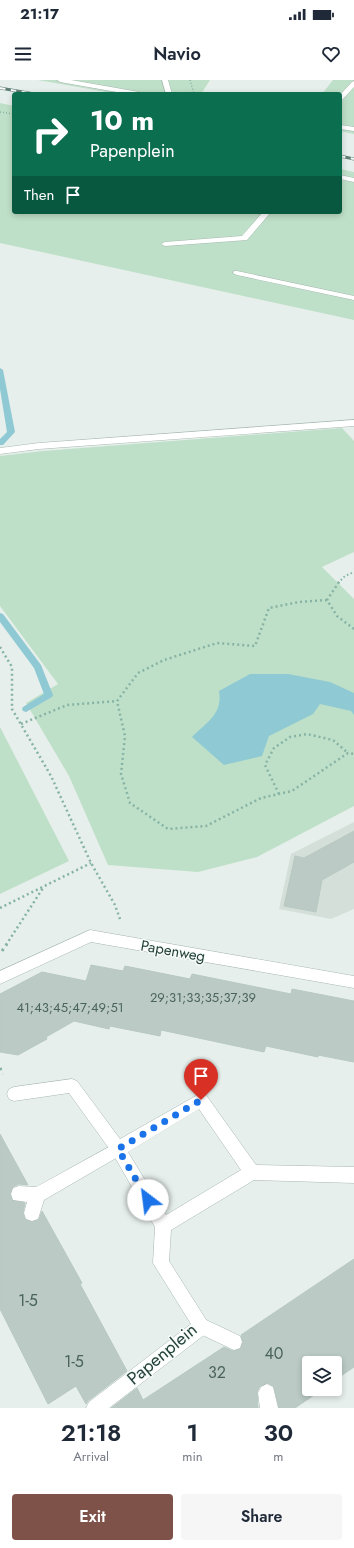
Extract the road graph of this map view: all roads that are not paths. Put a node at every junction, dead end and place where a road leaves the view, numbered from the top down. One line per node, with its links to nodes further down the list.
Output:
1 (60, 80): 4 (street)
2 (165, 80): 5 (street)
3 (354, 83): 6 (street)
4 (127, 92)
5 (168, 92)
6 (342, 97)
7 (342, 127): 8 (street)
8 (354, 129)
9 (342, 177): 10 (street)
10 (354, 180)
11 (264, 214): 12 (street)
12 (165, 244)
13 (237, 273): 14 (street)
14 (354, 298)
15 (354, 423): 16 (street)
16 (0, 451)
17 (0, 978): 18 (street, Papenweg)
18 (354, 982)
19 (14, 1094): 20 (street)
20 (118, 1149): 21 (street); 24 (street); 26 (street)
21 (252, 1172): 22 (street); 26 (street)
22 (354, 1176)
23 (20, 1194): 24 (street)
24 (37, 1195): 25 (street)
25 (32, 1213)
26 (163, 1226): 27 (street, Papenplein)
27 (202, 1326): 28 (street); 29 (street, Papenplein)
28 (234, 1342)
29 (95, 1408)

